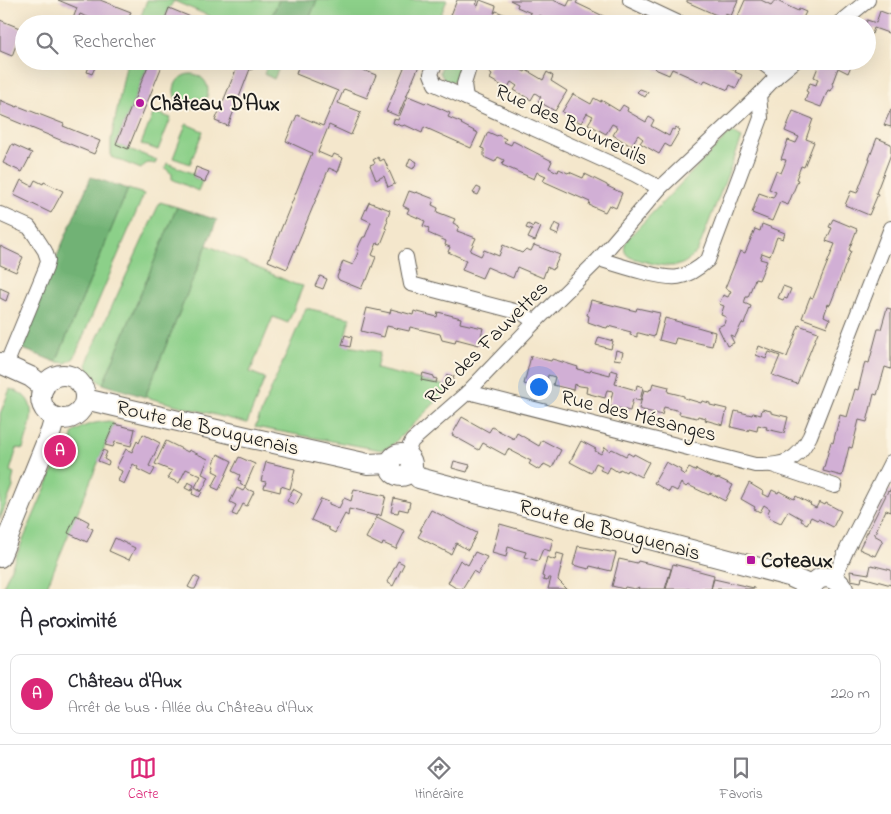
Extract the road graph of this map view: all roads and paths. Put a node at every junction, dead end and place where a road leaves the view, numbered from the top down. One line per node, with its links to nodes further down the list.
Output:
1 (630, 0): 3 (street)
2 (868, 0): 4 (street)
3 (662, 15)
4 (850, 15)
5 (433, 70): 11 (street, Rue des Bouvreuils)
6 (468, 70): 11 (street, Rue des Bouvreuils)
7 (772, 70): 9 (street)
8 (784, 70): 9 (street, Rue des Fauvettes)
9 (778, 75): 10 (street, Rue des Fauvettes)
10 (759, 96): 12 (street, Rue des Fauvettes); 16 (street)
11 (466, 98): 12 (street, Rue des Bouvreuils)
12 (660, 188): 16 (street, Rue des Fauvettes)
13 (0, 214): 18 (street)
14 (891, 228): 25 (street, Rue des Mésanges)
15 (406, 257): 17 (street)
16 (598, 259): 17 (street, Rue des Fauvettes)
17 (535, 322): 20 (street, Rue des Fauvettes)
18 (3, 364): 19 (street)
19 (44, 387): 21 (street); 22 (street)
20 (468, 392): 23 (street, Rue des Fauvettes); 25 (street, Rue des Mésanges)
21 (85, 399): 22 (street); 23 (street, Route de Bouguenais)
22 (55, 417): 27 (street)
23 (402, 462): 29 (street, Route de Bouguenais)
24 (891, 462): 28 (street)
25 (772, 465): 26 (street, Rue des Mésanges)
26 (835, 486)
27 (0, 557)
28 (838, 584): 29 (street)
29 (811, 588)

